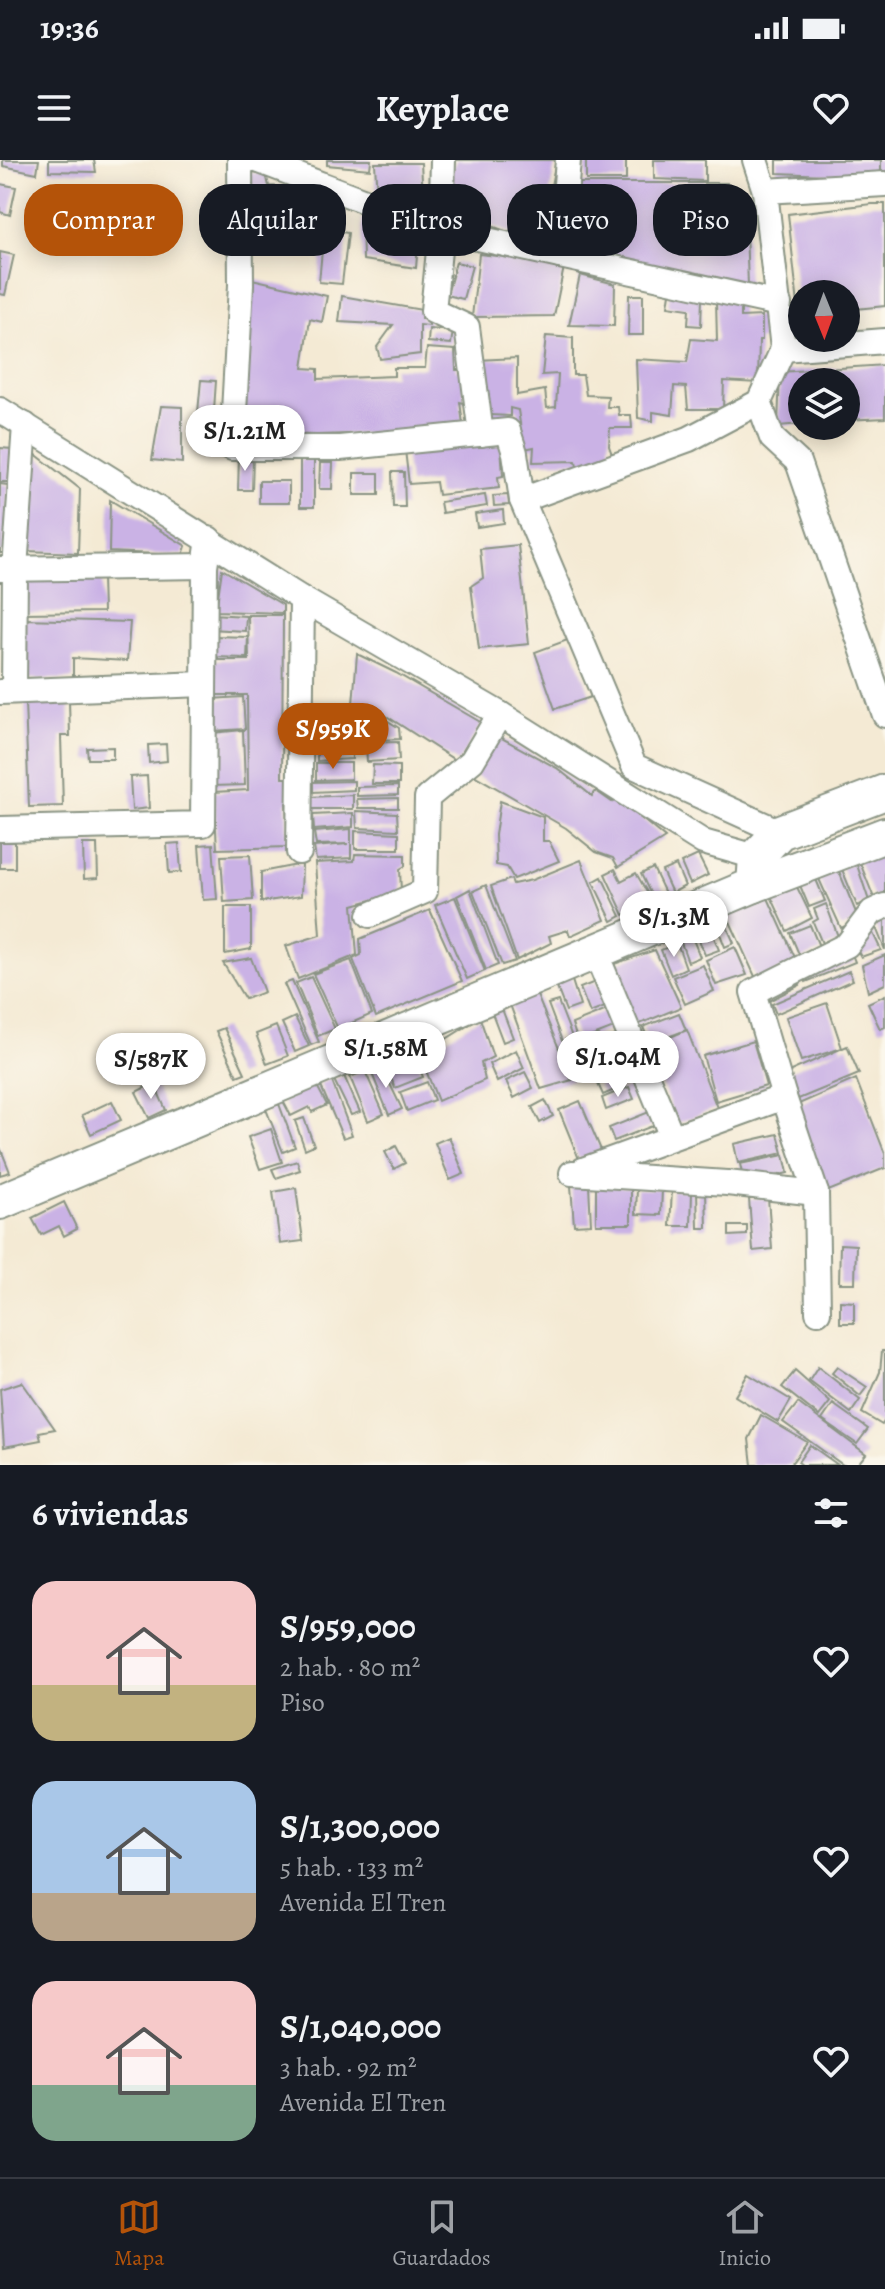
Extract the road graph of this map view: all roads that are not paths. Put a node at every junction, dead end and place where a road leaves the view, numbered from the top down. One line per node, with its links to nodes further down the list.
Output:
1 (240, 160): 20 (street)
2 (257, 160): 6 (street)
3 (443, 160): 7 (street)
4 (568, 160): 8 (street)
5 (755, 160): 10 (street)
6 (315, 170): 11 (street)
7 (442, 184)
8 (566, 184)
9 (885, 184): 10 (street)
10 (765, 191): 14 (street)
11 (362, 192)
12 (438, 256): 20 (street)
13 (560, 256): 14 (street)
14 (779, 304): 16 (street)
15 (885, 341): 16 (street)
16 (783, 349): 17 (street)
17 (759, 402): 21 (street); 29 (street)
18 (0, 410): 19 (street)
19 (25, 425): 22 (street); 24 (street)
20 (481, 434): 21 (street)
21 (522, 500): 32 (street)
22 (209, 539): 23 (street); 25 (street)
23 (205, 566): 24 (street); 26 (street)
24 (8, 569): 27 (street)
25 (302, 599): 28 (street); 34 (street)
26 (204, 684): 27 (street); 31 (street)
27 (7, 691)
28 (500, 714): 35 (street); 37 (street)
29 (885, 715)
30 (885, 792): 32 (main road)
31 (0, 829)
32 (780, 832): 35 (main road)
33 (885, 835): 35 (main road)
34 (299, 852)
35 (755, 871): 38 (main road)
36 (885, 906): 39 (street)
37 (370, 915)
38 (595, 951): 40 (street); 42 (main road)
39 (784, 1097): 40 (street); 41 (street)
40 (672, 1137): 41 (street)
41 (816, 1193): 43 (street)
42 (0, 1202)
43 (818, 1312)

